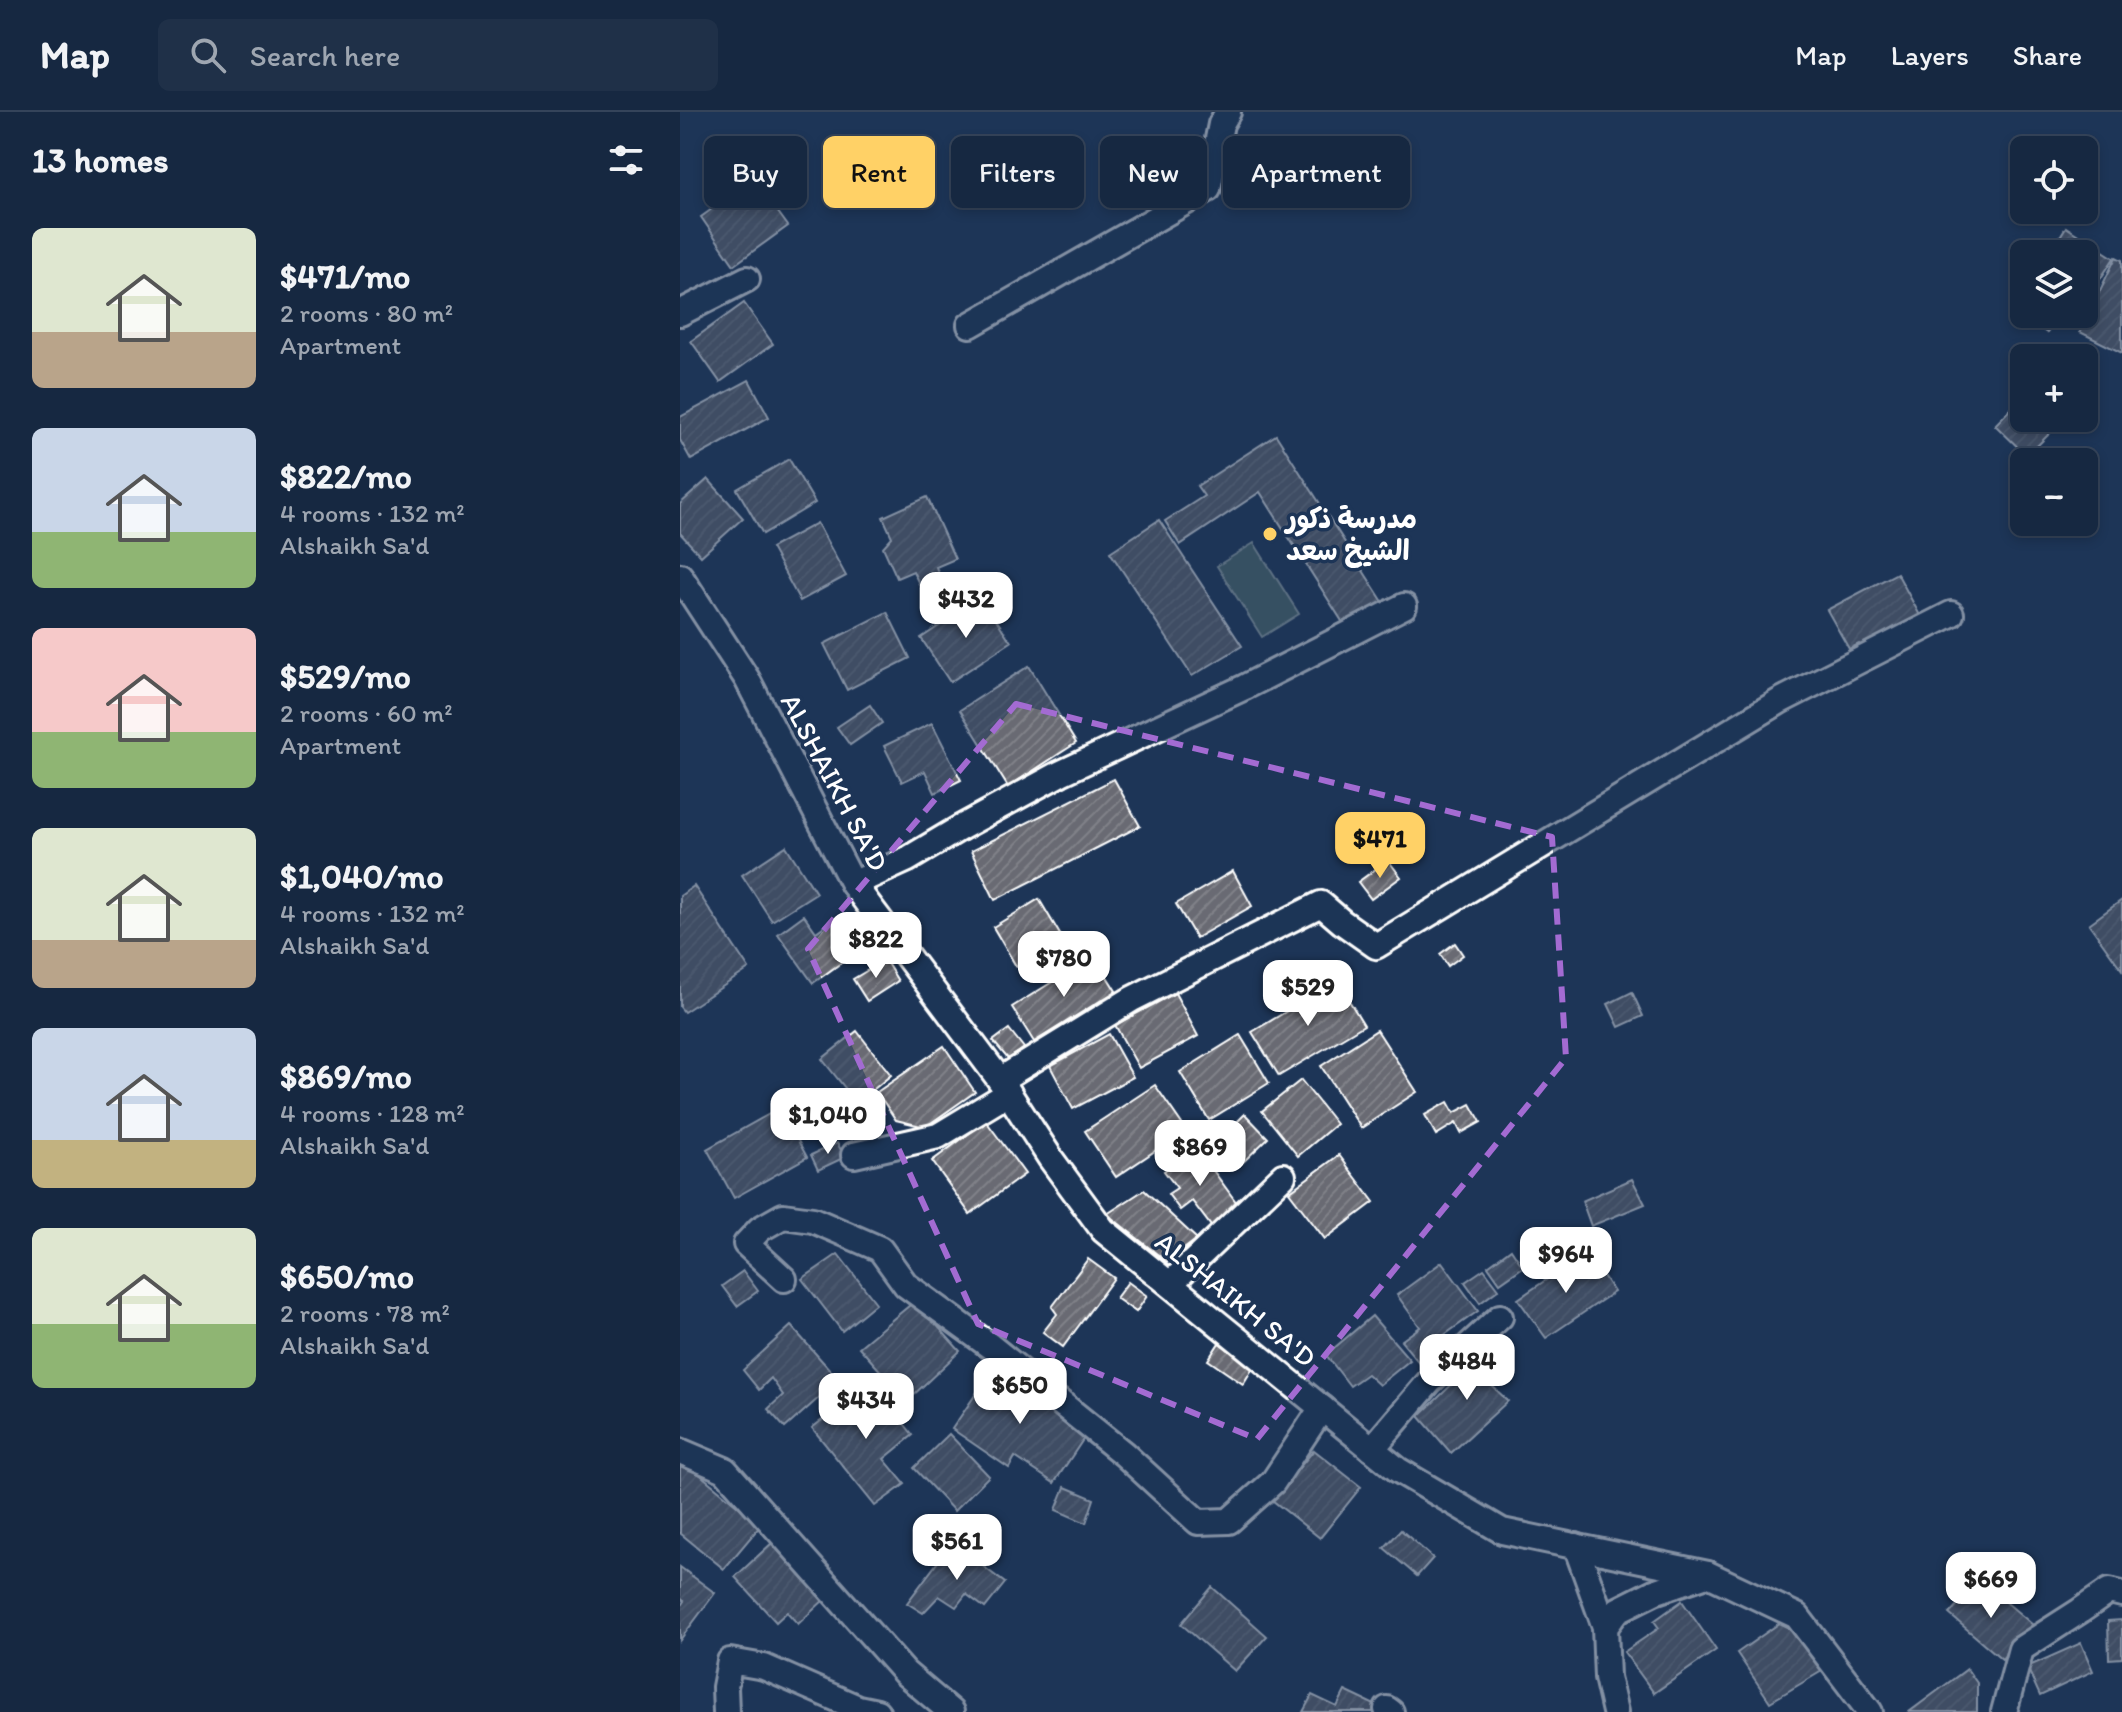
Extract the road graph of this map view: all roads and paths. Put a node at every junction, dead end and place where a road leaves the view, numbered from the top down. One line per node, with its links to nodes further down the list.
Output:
1 (1228, 112): 4 (street)
2 (747, 279): 3 (street)
3 (680, 313)
4 (970, 325)
5 (680, 576): 8 (street, ALSHAIKH SA'D)
6 (1404, 606): 8 (street)
7 (1951, 614): 9 (street)
8 (853, 884): 9 (street, ALSHAIKH SA'D)
9 (1004, 1086): 10 (street); 13 (street, ALSHAIKH SA'D)
10 (854, 1155)
11 (1283, 1176): 13 (street)
12 (784, 1279): 15 (street)
13 (1170, 1284): 15 (street, ALSHAIKH SA'D)
14 (1500, 1317): 16 (street)
15 (1322, 1408): 16 (street, ALSHAIKH SA'D)
16 (1372, 1449): 18 (street, ALSHAIKH SA'D)
17 (680, 1451): 24 (street)
18 (1576, 1546): 19 (street, ALSHAIKH SA'D); 21 (street)
19 (1708, 1574): 21 (street); 26 (street, ALSHAIKH SA'D)
20 (2122, 1594): 27 (street)
21 (1605, 1627): 25 (street)
22 (726, 1712): 23 (street)
23 (877, 1712)
24 (951, 1712)
25 (1615, 1712)
26 (1870, 1712)
27 (2004, 1712)

